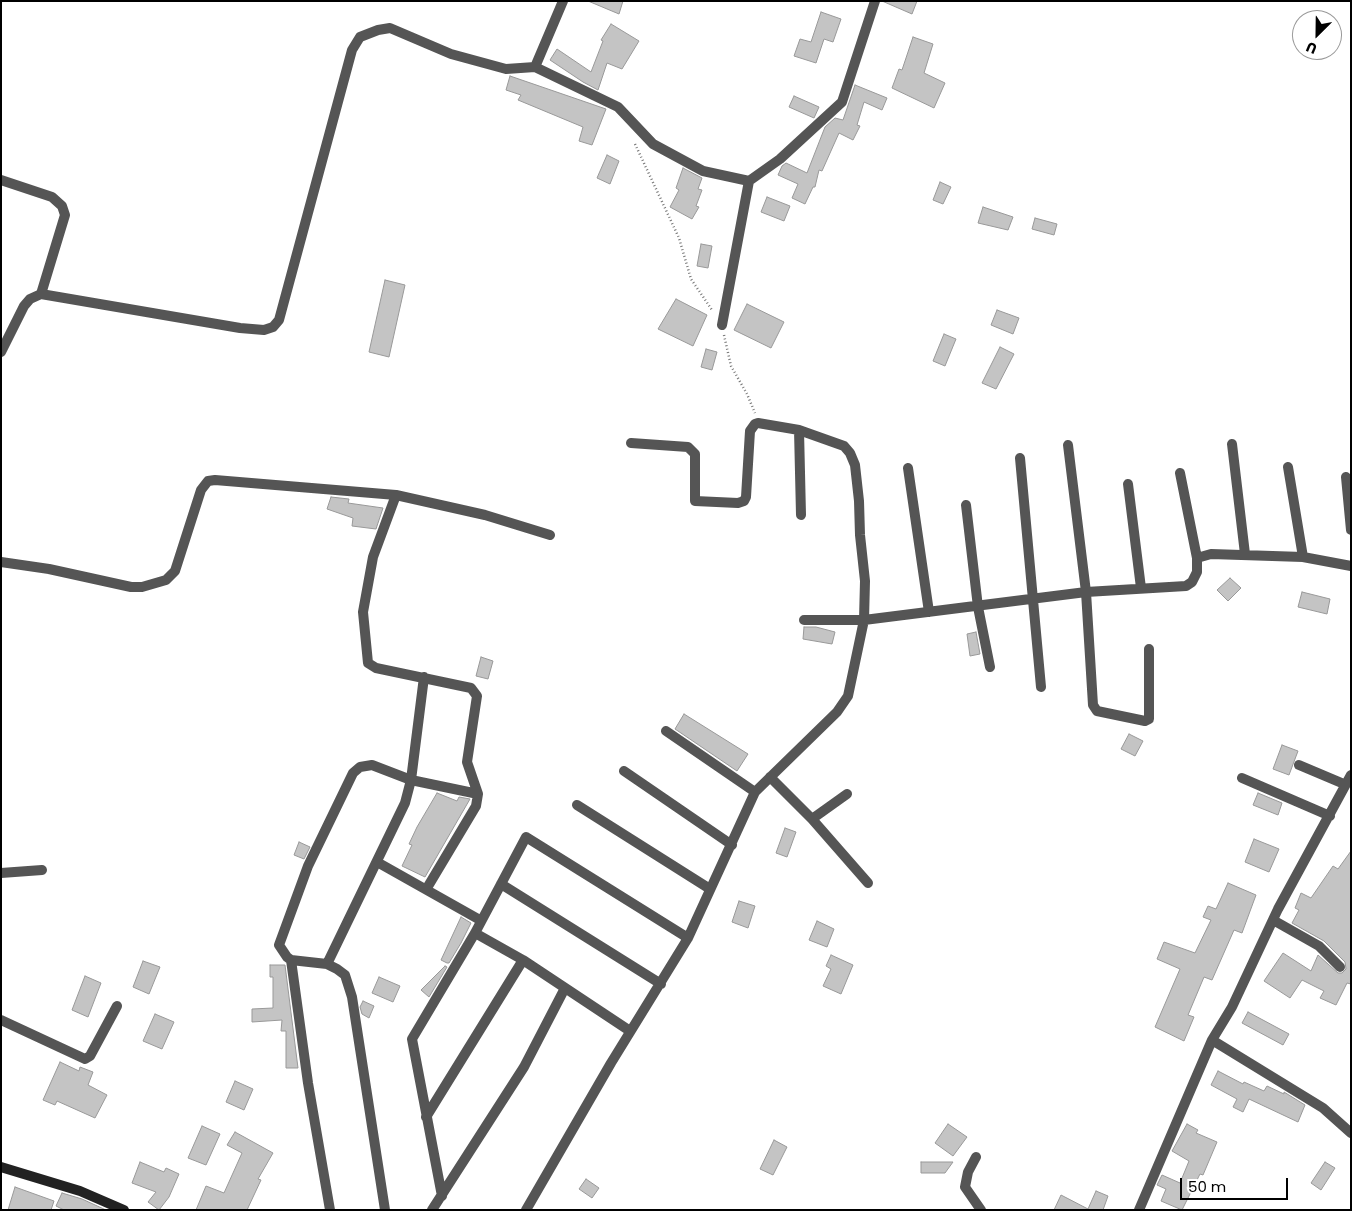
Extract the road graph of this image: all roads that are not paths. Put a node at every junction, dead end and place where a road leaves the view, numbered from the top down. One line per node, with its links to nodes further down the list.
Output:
1 (563, 1): 3 (street)
2 (875, 1): 5 (street)
3 (536, 67): 5 (street); 6 (street)
4 (1, 180): 6 (street)
5 (749, 181): 7 (street)
6 (41, 294): 8 (street)
7 (722, 325)
8 (1, 352)
9 (799, 430): 10 (street); 21 (street); 35 (street)
10 (631, 443)
11 (1068, 444): 30 (street)
12 (1232, 444): 24 (street)
13 (1020, 458): 31 (street)
14 (1288, 467): 26 (street)
15 (908, 468): 33 (street)
16 (1180, 473): 25 (street)
17 (1346, 477): 22 (street)
18 (1128, 484): 29 (street)
19 (396, 496): 23 (street); 27 (street); 38 (street)
20 (966, 505): 32 (street)
21 (801, 515)
22 (1351, 530)
23 (550, 535)
24 (1245, 554): 25 (street); 26 (street)
25 (1197, 558): 29 (street)
26 (1303, 558): 28 (street)
27 (1, 562)
28 (1351, 566)
29 (1141, 588): 30 (street)
30 (1086, 592): 31 (street); 36 (street)
31 (1033, 599): 32 (street); 39 (street)
32 (978, 607): 33 (street); 37 (street)
33 (928, 612): 35 (street)
34 (804, 620): 35 (street)
35 (864, 620): 44 (street)
36 (1149, 649)
37 (990, 667)
38 (424, 677): 46 (street); 49 (street)
39 (1041, 686)
40 (666, 731): 48 (street)
41 (1299, 765): 47 (street)
42 (624, 771): 54 (street)
43 (1351, 775): 47 (street)
44 (770, 777): 48 (street); 53 (street)
45 (1242, 778): 52 (street)
46 (411, 780): 49 (street); 55 (street); 66 (street)
47 (1344, 784): 52 (street)
48 (755, 792): 54 (street)
49 (478, 794): 60 (street)
50 (847, 794): 53 (street)
51 (577, 805): 61 (street)
52 (1330, 816): 63 (street)
53 (812, 819): 58 (street)
54 (732, 845): 61 (street)
55 (377, 862): 60 (street); 68 (street)
56 (42, 870): 57 (street)
57 (1, 873)
58 (868, 883)
59 (501, 884): 62 (street); 65 (street); 70 (street)
60 (427, 888): 62 (street)
61 (710, 889): 65 (street)
62 (480, 920): 64 (street)
63 (1273, 920): 69 (street); 75 (street)
64 (475, 933): 67 (street); 76 (street)
65 (688, 938): 70 (street)
66 (291, 960): 68 (street); 82 (street)
67 (523, 960): 71 (street); 76 (street)
68 (327, 964): 83 (street)
69 (1340, 967)
70 (661, 984): 74 (street)
71 (565, 988): 74 (street); 80 (street)
72 (117, 1006): 73 (street)
73 (1, 1020)
74 (630, 1031): 85 (street)
75 (1212, 1040): 77 (street); 87 (street)
76 (426, 1117): 80 (street)
77 (1351, 1133)
78 (976, 1157): 86 (street)
79 (1, 1168): 81 (street)
80 (442, 1196): 84 (street)
81 (119, 1209)
82 (330, 1210)
83 (385, 1210)
84 (432, 1210)
85 (526, 1210)
86 (981, 1210)
87 (1139, 1210)

